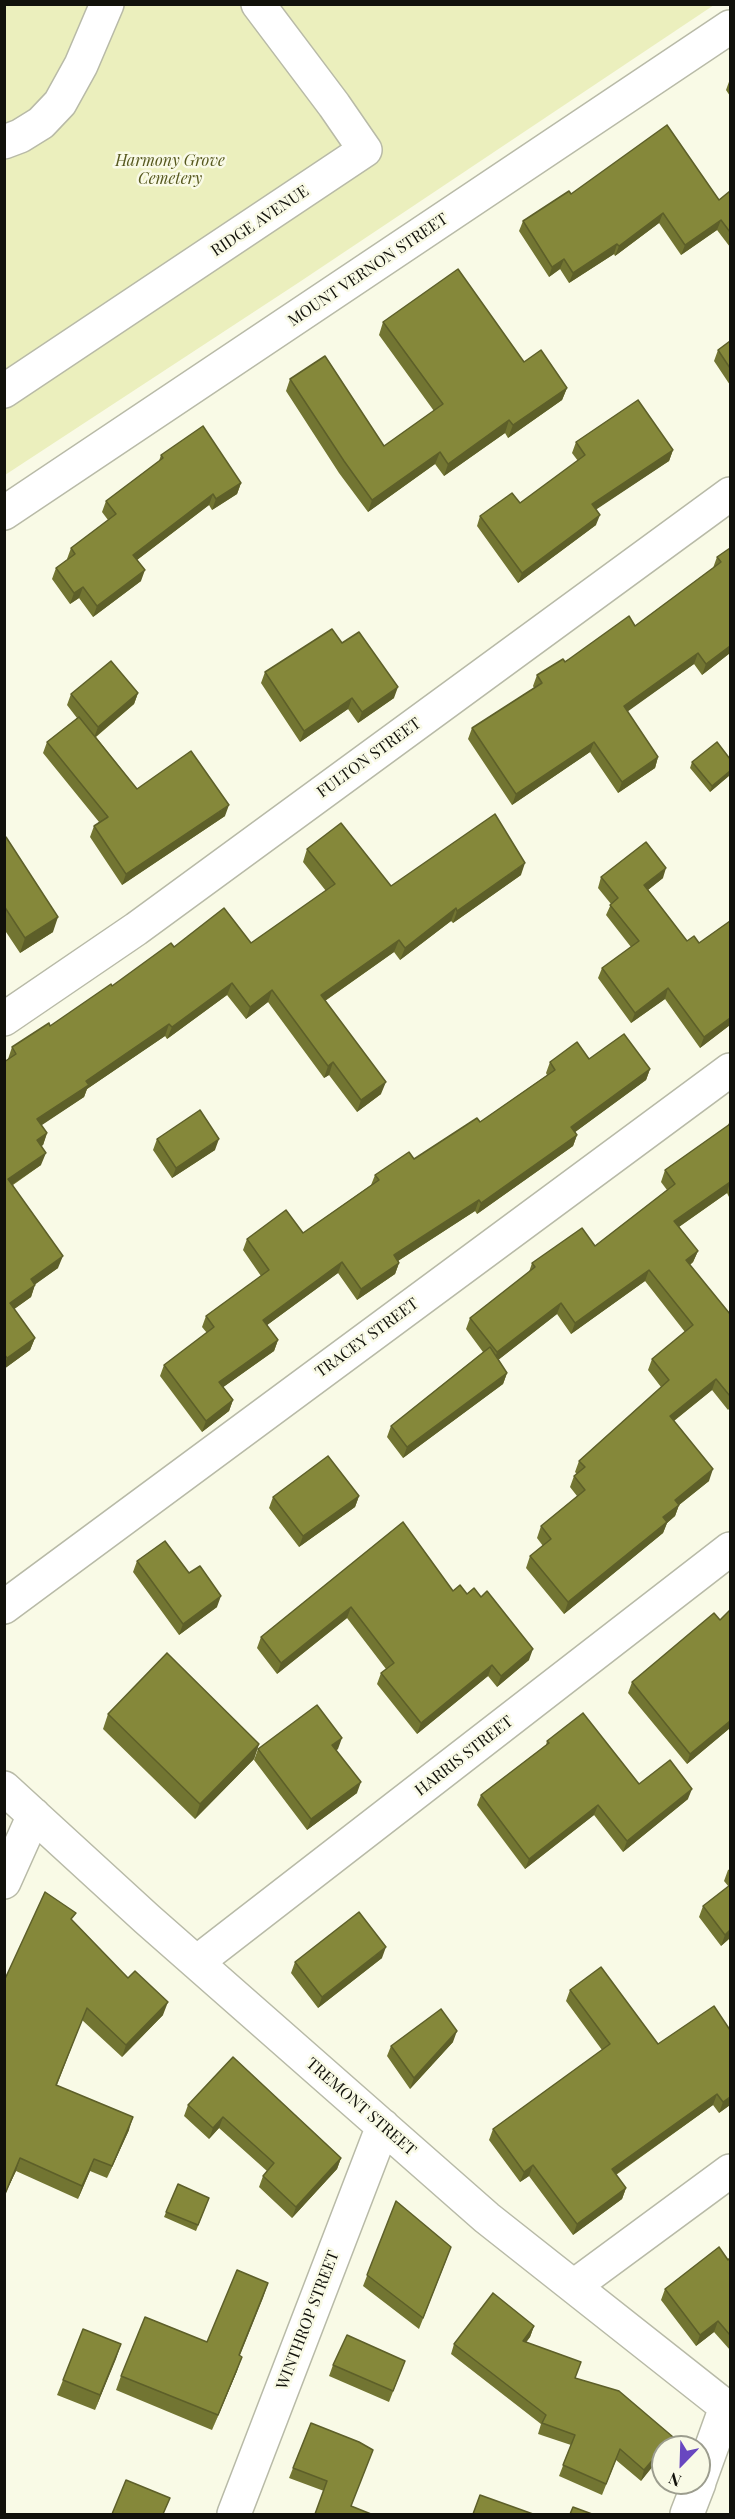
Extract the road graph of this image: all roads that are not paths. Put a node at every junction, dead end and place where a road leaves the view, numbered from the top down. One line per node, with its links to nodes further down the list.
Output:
1 (107, 4): 4 (street)
2 (258, 4): 5 (street, RIDGE AVENUE)
3 (730, 27): 7 (street, MOUNT VERNON STREET)
4 (4, 142)
5 (4, 391)
6 (730, 494): 8 (street, FULTON STREET)
7 (4, 513)
8 (4, 1019)
9 (730, 1070): 11 (street, TRACEY STREET)
10 (730, 1549): 15 (street, HARRIS STREET)
11 (4, 1607)
12 (4, 1788): 13 (street, TREMONT STREET)
13 (34, 1815): 14 (street); 15 (street, TREMONT STREET)
14 (4, 1882)
15 (197, 1962): 16 (street, TREMONT STREET)
16 (383, 2126): 18 (street, TREMONT STREET); 22 (street, WINTHROP STREET)
17 (730, 2171): 18 (street)
18 (574, 2286): 19 (street, TREMONT STREET)
19 (728, 2408): 20 (street)
20 (711, 2451)
21 (694, 2495): 23 (street)
22 (234, 2514)
23 (687, 2514)

